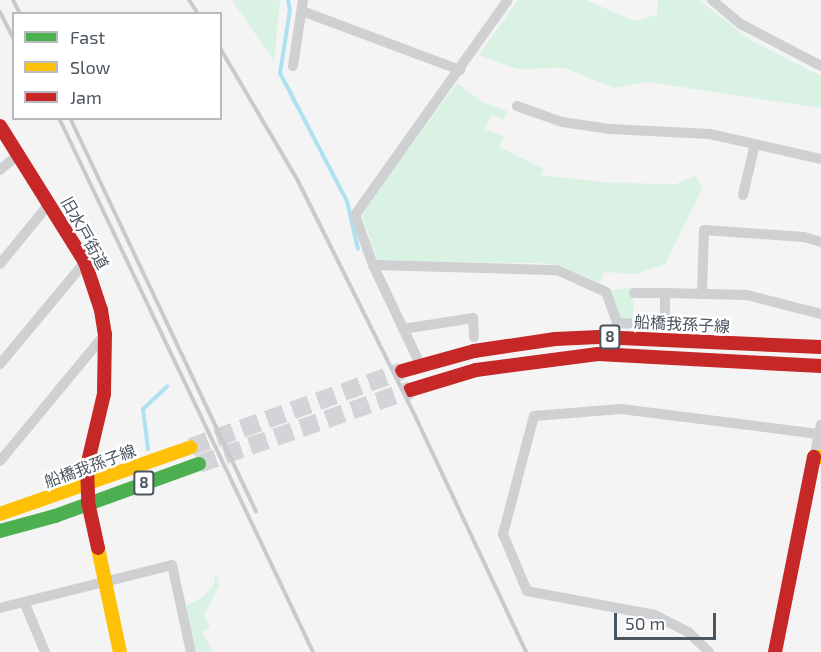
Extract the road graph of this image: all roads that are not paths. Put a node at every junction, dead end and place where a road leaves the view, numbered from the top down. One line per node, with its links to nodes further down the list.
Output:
1 (508, 0): 6 (street)
2 (712, 0): 5 (street)
3 (302, 6): 4 (street); 6 (street)
4 (292, 66)
5 (821, 66)
6 (460, 70): 18 (street)
7 (517, 106): 9 (street)
8 (0, 126): 10 (main road, 旧水戸街道)
9 (755, 144): 11 (street); 13 (street)
10 (19, 154): 12 (street); 14 (main road, 旧水戸街道)
11 (821, 159)
12 (0, 170)
13 (743, 195)
14 (50, 204): 16 (main road, 旧水戸街道); 17 (street)
15 (821, 242): 21 (street)
16 (85, 262): 25 (main road, 旧水戸街道); 28 (street)
17 (0, 264)
18 (373, 265): 23 (street); 24 (street)
19 (634, 293): 20 (street)
20 (665, 293): 21 (street); 24 (street)
21 (702, 294): 22 (street)
22 (821, 314)
23 (403, 329): 26 (street); 29 (street)
24 (666, 332): 27 (main road, 船橋我孫子線 / 8); 29 (main road, 船橋我孫子線 / 8)
25 (105, 334): 36 (street); 38 (main road, 旧水戸街道)
26 (474, 337)
27 (821, 347)
28 (0, 364)
29 (420, 364): 31 (main road, 船橋我孫子線 / 8)
30 (821, 366): 32 (main road, 8)
31 (402, 371)
32 (410, 390)
33 (820, 429): 35 (street); 48 (street)
34 (191, 447): 38 (main road, 船橋我孫子線 / 8)
35 (818, 457): 49 (main road)
36 (0, 461)
37 (199, 464): 39 (main road, 船橋我孫子線 / 8)
38 (87, 483): 39 (main road, 旧水戸街道); 40 (main road, 船橋我孫子線 / 8)
39 (88, 502): 41 (main road, 船橋我孫子線 / 8); 42 (main road, 旧水戸街道)
40 (0, 514)
41 (0, 531)
42 (105, 580): 43 (street); 46 (main road, 旧水戸街道); 47 (street)
43 (26, 604): 44 (street); 45 (street)
44 (0, 608)
45 (45, 652)
46 (120, 652)
47 (191, 652)
48 (709, 652)
49 (775, 652)

